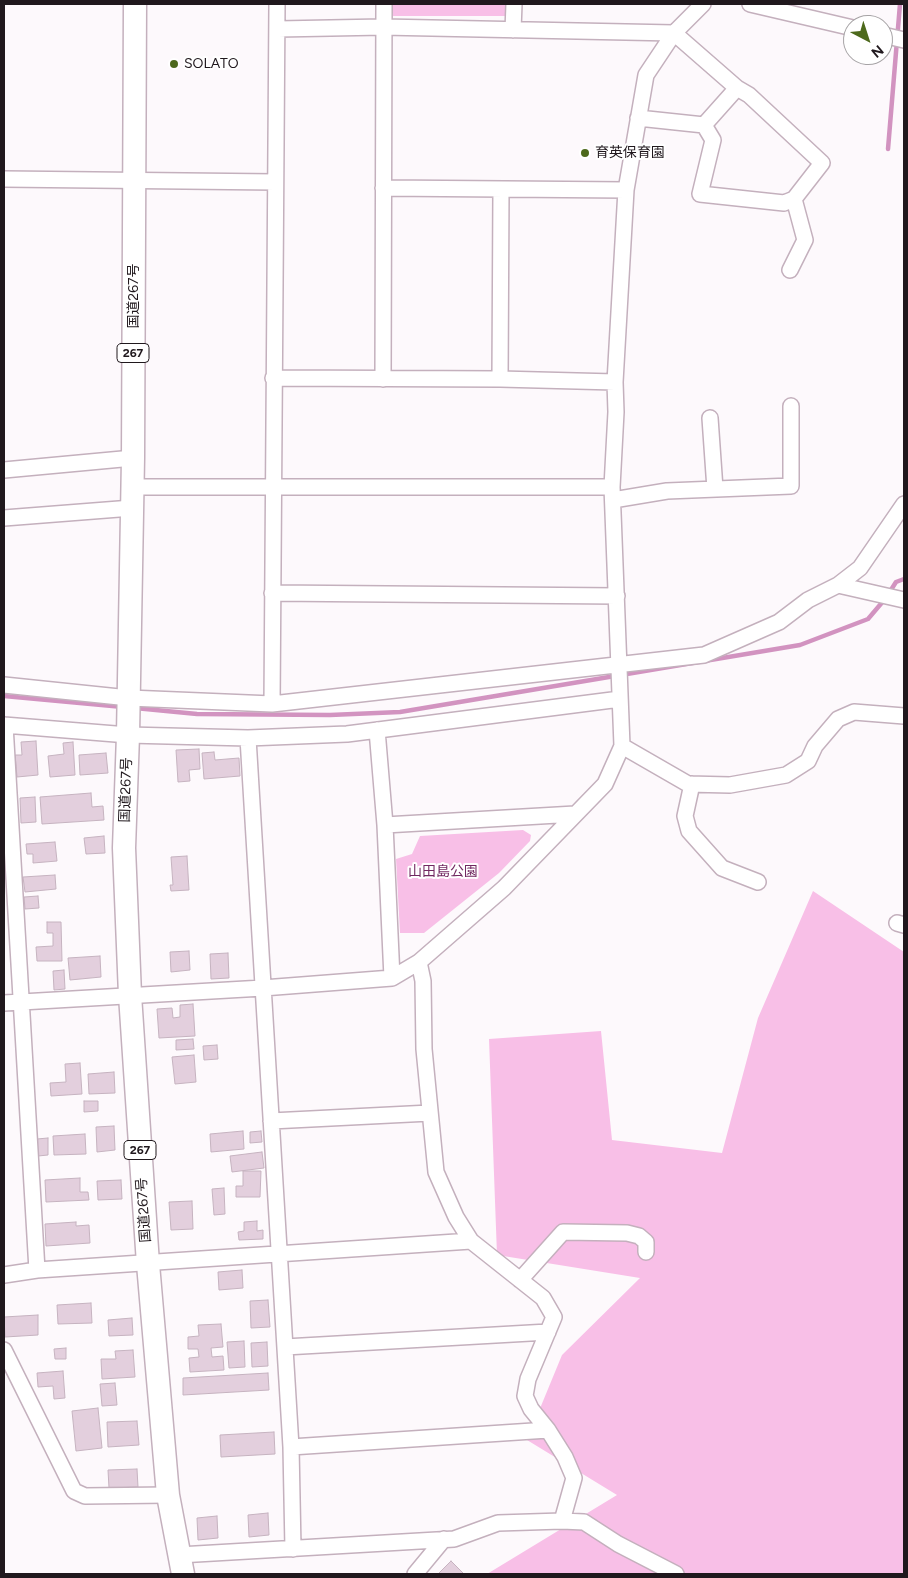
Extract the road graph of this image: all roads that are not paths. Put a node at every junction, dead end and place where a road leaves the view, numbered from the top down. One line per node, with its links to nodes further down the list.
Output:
1 (135, 4): 16 (highway, 国道267号 / 267)
2 (278, 4): 9 (street)
3 (384, 4): 8 (street)
4 (514, 4): 10 (street)
5 (703, 4): 11 (street)
6 (750, 4): 7 (street)
7 (843, 26)
8 (383, 27): 9 (street); 10 (street); 18 (street)
9 (278, 29): 17 (street)
10 (513, 30): 11 (street)
11 (674, 33): 12 (street); 13 (street)
12 (737, 88): 14 (street); 21 (street)
13 (638, 118): 14 (street); 20 (street)
14 (704, 125): 21 (street)
15 (4, 179): 16 (street)
16 (134, 181): 17 (street); 29 (highway, 国道267号 / 267)
17 (275, 182): 23 (street)
18 (383, 188): 19 (street); 25 (street)
19 (501, 189): 20 (street); 24 (street)
20 (626, 190): 26 (street)
21 (794, 199): 22 (street)
22 (790, 270)
23 (273, 378): 25 (street); 31 (street)
24 (500, 379): 25 (street); 26 (street)
25 (383, 380)
26 (615, 382): 33 (street)
27 (791, 406): 32 (street)
28 (710, 418): 32 (street)
29 (133, 458): 30 (street); 34 (highway, 国道267号 / 267)
30 (4, 470)
31 (273, 486): 33 (street); 34 (street); 38 (street)
32 (715, 489): 33 (street)
33 (613, 494): 39 (street)
34 (132, 497): 36 (street); 45 (highway, 国道267号 / 267)
35 (904, 504): 37 (street)
36 (4, 518)
37 (838, 585): 40 (street); 41 (street)
38 (272, 593): 39 (street); 44 (street)
39 (617, 596): 41 (street)
40 (904, 600)
41 (620, 666): 43 (street); 44 (street)
42 (4, 685): 45 (street)
43 (620, 693): 48 (street); 50 (street)
44 (272, 704): 45 (street)
45 (128, 715): 47 (street); 49 (street); 60 (highway, 国道267号 / 267)
46 (904, 716): 51 (street)
47 (5, 725): 53 (street)
48 (377, 730): 49 (street); 54 (street)
49 (248, 738): 59 (street)
50 (622, 746): 51 (street); 52 (street)
51 (692, 784): 55 (street)
52 (575, 814): 54 (street); 57 (street)
53 (7, 816): 56 (street)
54 (384, 824): 58 (street)
55 (758, 882)
56 (9, 908): 61 (street)
57 (420, 962): 58 (street); 63 (street)
58 (392, 978): 59 (street)
59 (263, 988): 60 (street); 64 (street)
60 (130, 995): 61 (street); 68 (highway, 国道267号 / 267)
61 (23, 1002): 62 (street); 69 (street)
62 (4, 1003)
63 (430, 1113): 64 (street); 65 (street)
64 (271, 1122): 67 (street)
65 (471, 1241): 67 (street); 71 (street)
66 (646, 1252): 71 (street)
67 (279, 1255): 68 (street); 73 (street)
68 (148, 1264): 69 (street); 77 (highway, 国道267号 / 267)
69 (37, 1270): 70 (street)
70 (4, 1275)
71 (520, 1280): 72 (street)
72 (548, 1332): 73 (street); 75 (street)
73 (284, 1347): 76 (street)
74 (4, 1350): 77 (street)
75 (548, 1430): 76 (street); 78 (street)
76 (291, 1448): 80 (street)
77 (168, 1495): 81 (highway, 国道267号 / 267)
78 (562, 1521): 79 (street); 83 (street)
79 (444, 1540): 80 (street); 82 (street)
80 (293, 1549): 81 (street)
81 (181, 1565)
82 (415, 1574)
83 (676, 1574)

